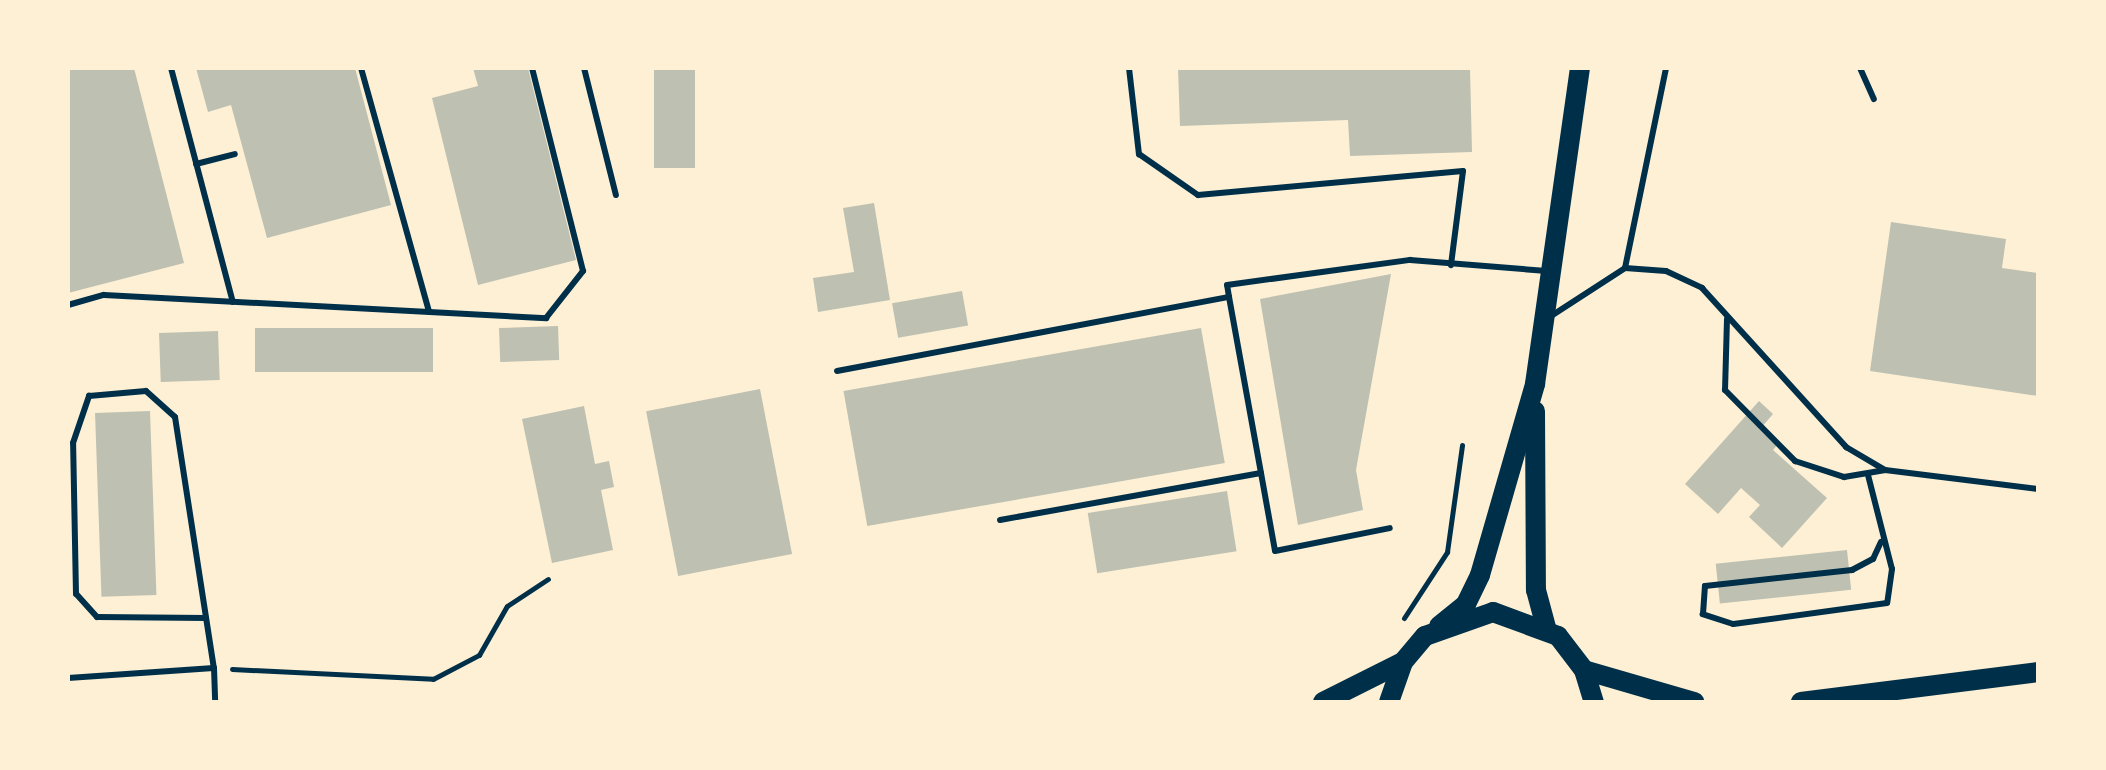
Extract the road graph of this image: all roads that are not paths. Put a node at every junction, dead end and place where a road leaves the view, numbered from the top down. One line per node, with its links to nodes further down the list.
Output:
1 (171, 68): 11 (lane)
2 (362, 68): 19 (lane)
3 (532, 68): 19 (lane)
4 (584, 68): 12 (lane)
5 (1129, 68): 13 (lane)
6 (1580, 68): 15 (main road)
7 (1666, 68): 14 (lane)
8 (1860, 68): 9 (lane)
9 (1874, 99)
10 (236, 154): 11 (lane)
11 (196, 164): 17 (lane)
12 (616, 196)
13 (1451, 265): 15 (lane); 16 (lane)
14 (1625, 268): 20 (lane); 21 (lane)
15 (1551, 271): 21 (main road)
16 (1229, 297): 22 (lane); 25 (lane)
17 (234, 302): 18 (lane); 19 (lane)
18 (68, 304)
19 (429, 312)
20 (1728, 317): 24 (lane); 26 (lane)
21 (1543, 322): 23 (main road)
22 (837, 371)
23 (1535, 384): 32 (main road); 33 (main road)
24 (1885, 470): 26 (lane); 27 (lane)
25 (1261, 473): 28 (lane); 29 (lane)
26 (1868, 475): 30 (lane)
27 (2038, 489)
28 (1000, 520)
29 (1390, 528)
30 (1881, 542): 30 (lane)
31 (206, 618): 31 (lane); 35 (lane)
32 (1439, 626): 33 (main road); 34 (main road)
33 (1546, 628): 36 (main road)
34 (1403, 662): 40 (main road); 41 (main road)
35 (214, 668): 38 (lane); 39 (lane)
36 (1584, 670): 42 (main road); 43 (main road)
37 (2035, 676): 44 (main road)
38 (68, 678)
39 (215, 702)
40 (1323, 702)
41 (1389, 702)
42 (1594, 702)
43 (1694, 702)
44 (1801, 702)

